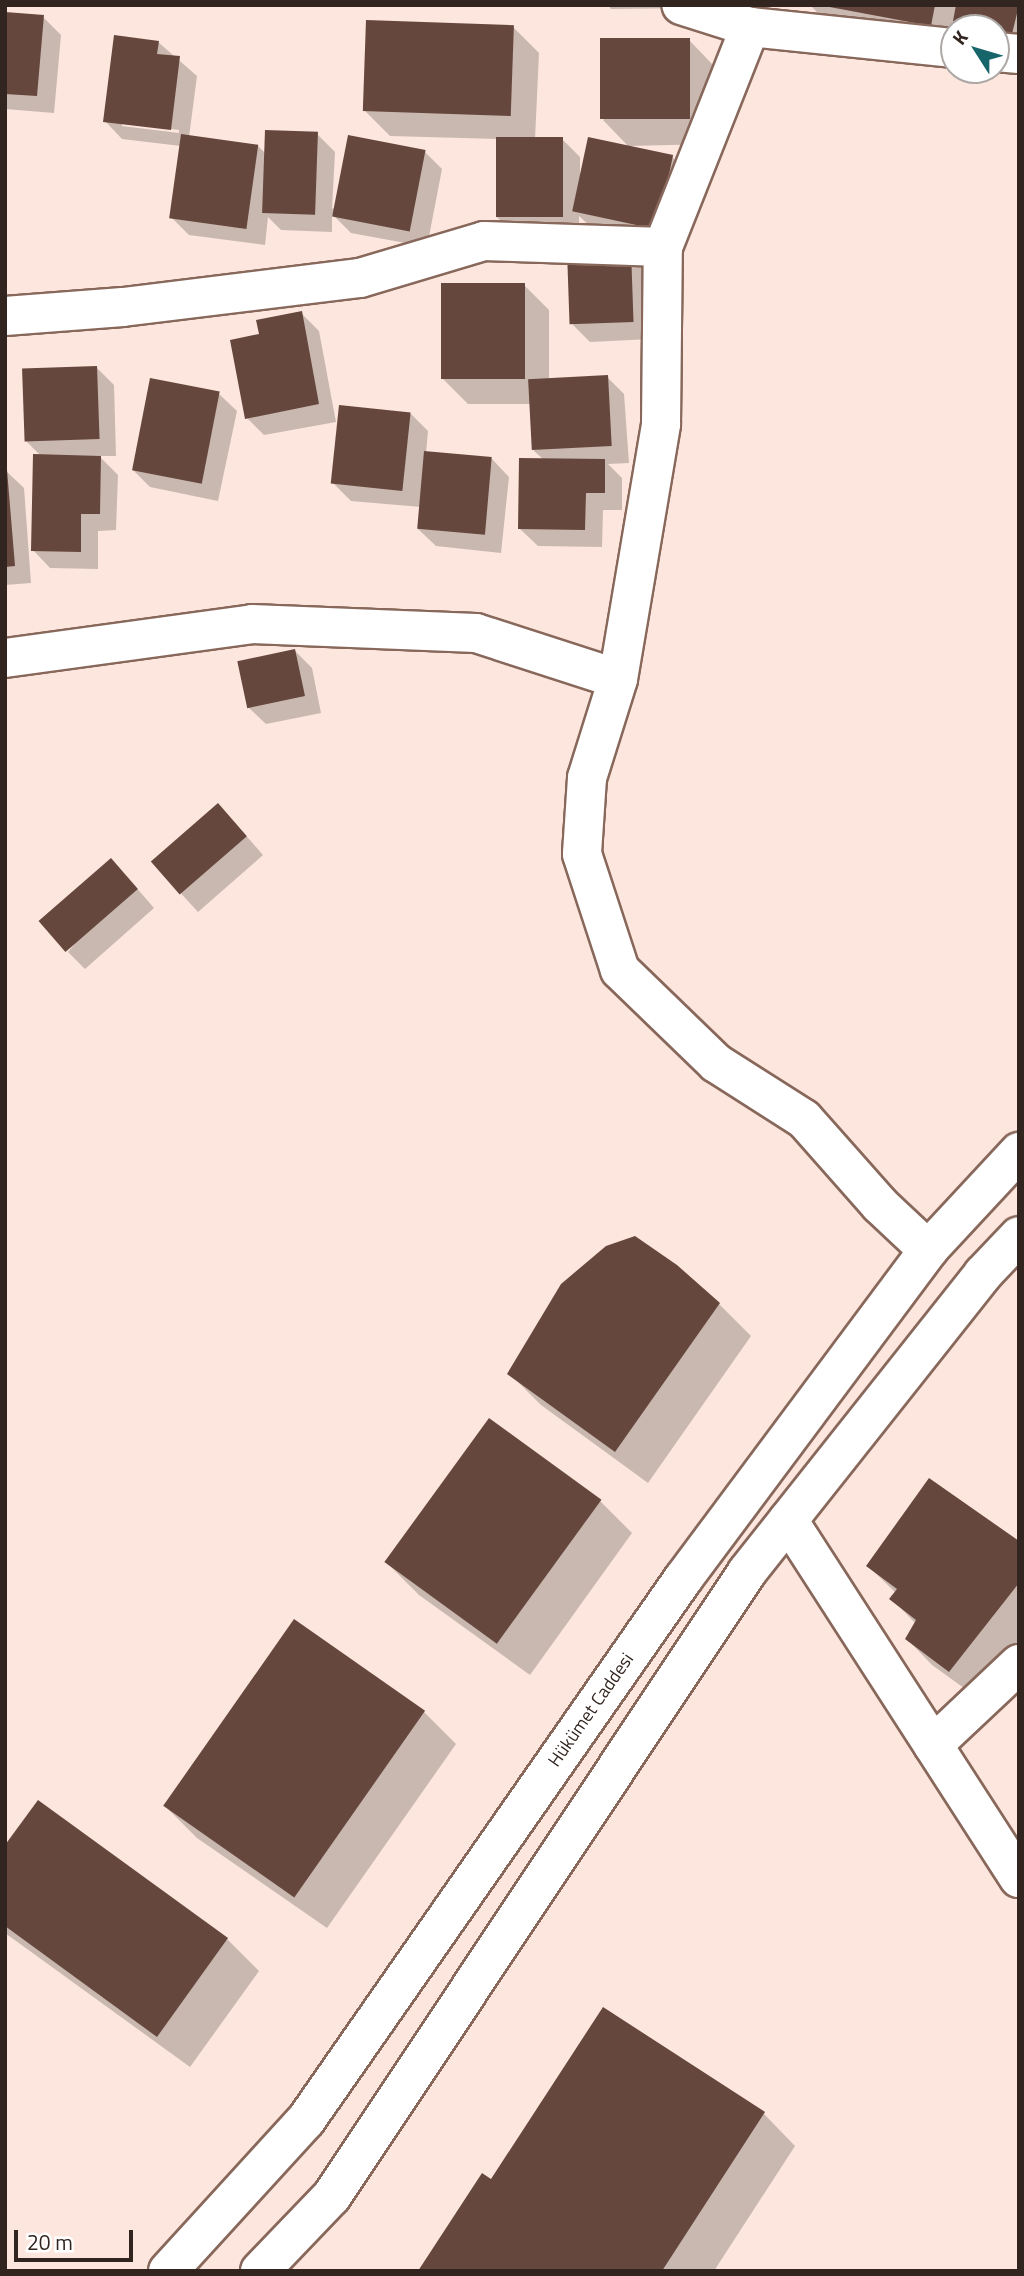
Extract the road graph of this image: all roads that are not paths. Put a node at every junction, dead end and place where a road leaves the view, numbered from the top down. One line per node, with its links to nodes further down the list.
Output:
1 (681, 5): 2 (street)
2 (689, 6): 3 (street)
3 (750, 27): 4 (street); 5 (street)
4 (940, 47)
5 (663, 247): 6 (street); 8 (street)
6 (5, 316)
7 (5, 658): 8 (street)
8 (618, 679): 11 (street)
9 (1019, 1153): 11 (street, Hükümet Caddesi)
10 (1019, 1236): 12 (street)
11 (928, 1250): 16 (street, Hükümet Caddesi)
12 (788, 1520): 14 (street); 17 (street)
13 (1019, 1664): 14 (street)
14 (933, 1745): 15 (street)
15 (1019, 1878)
16 (168, 2271)
17 (260, 2271)

